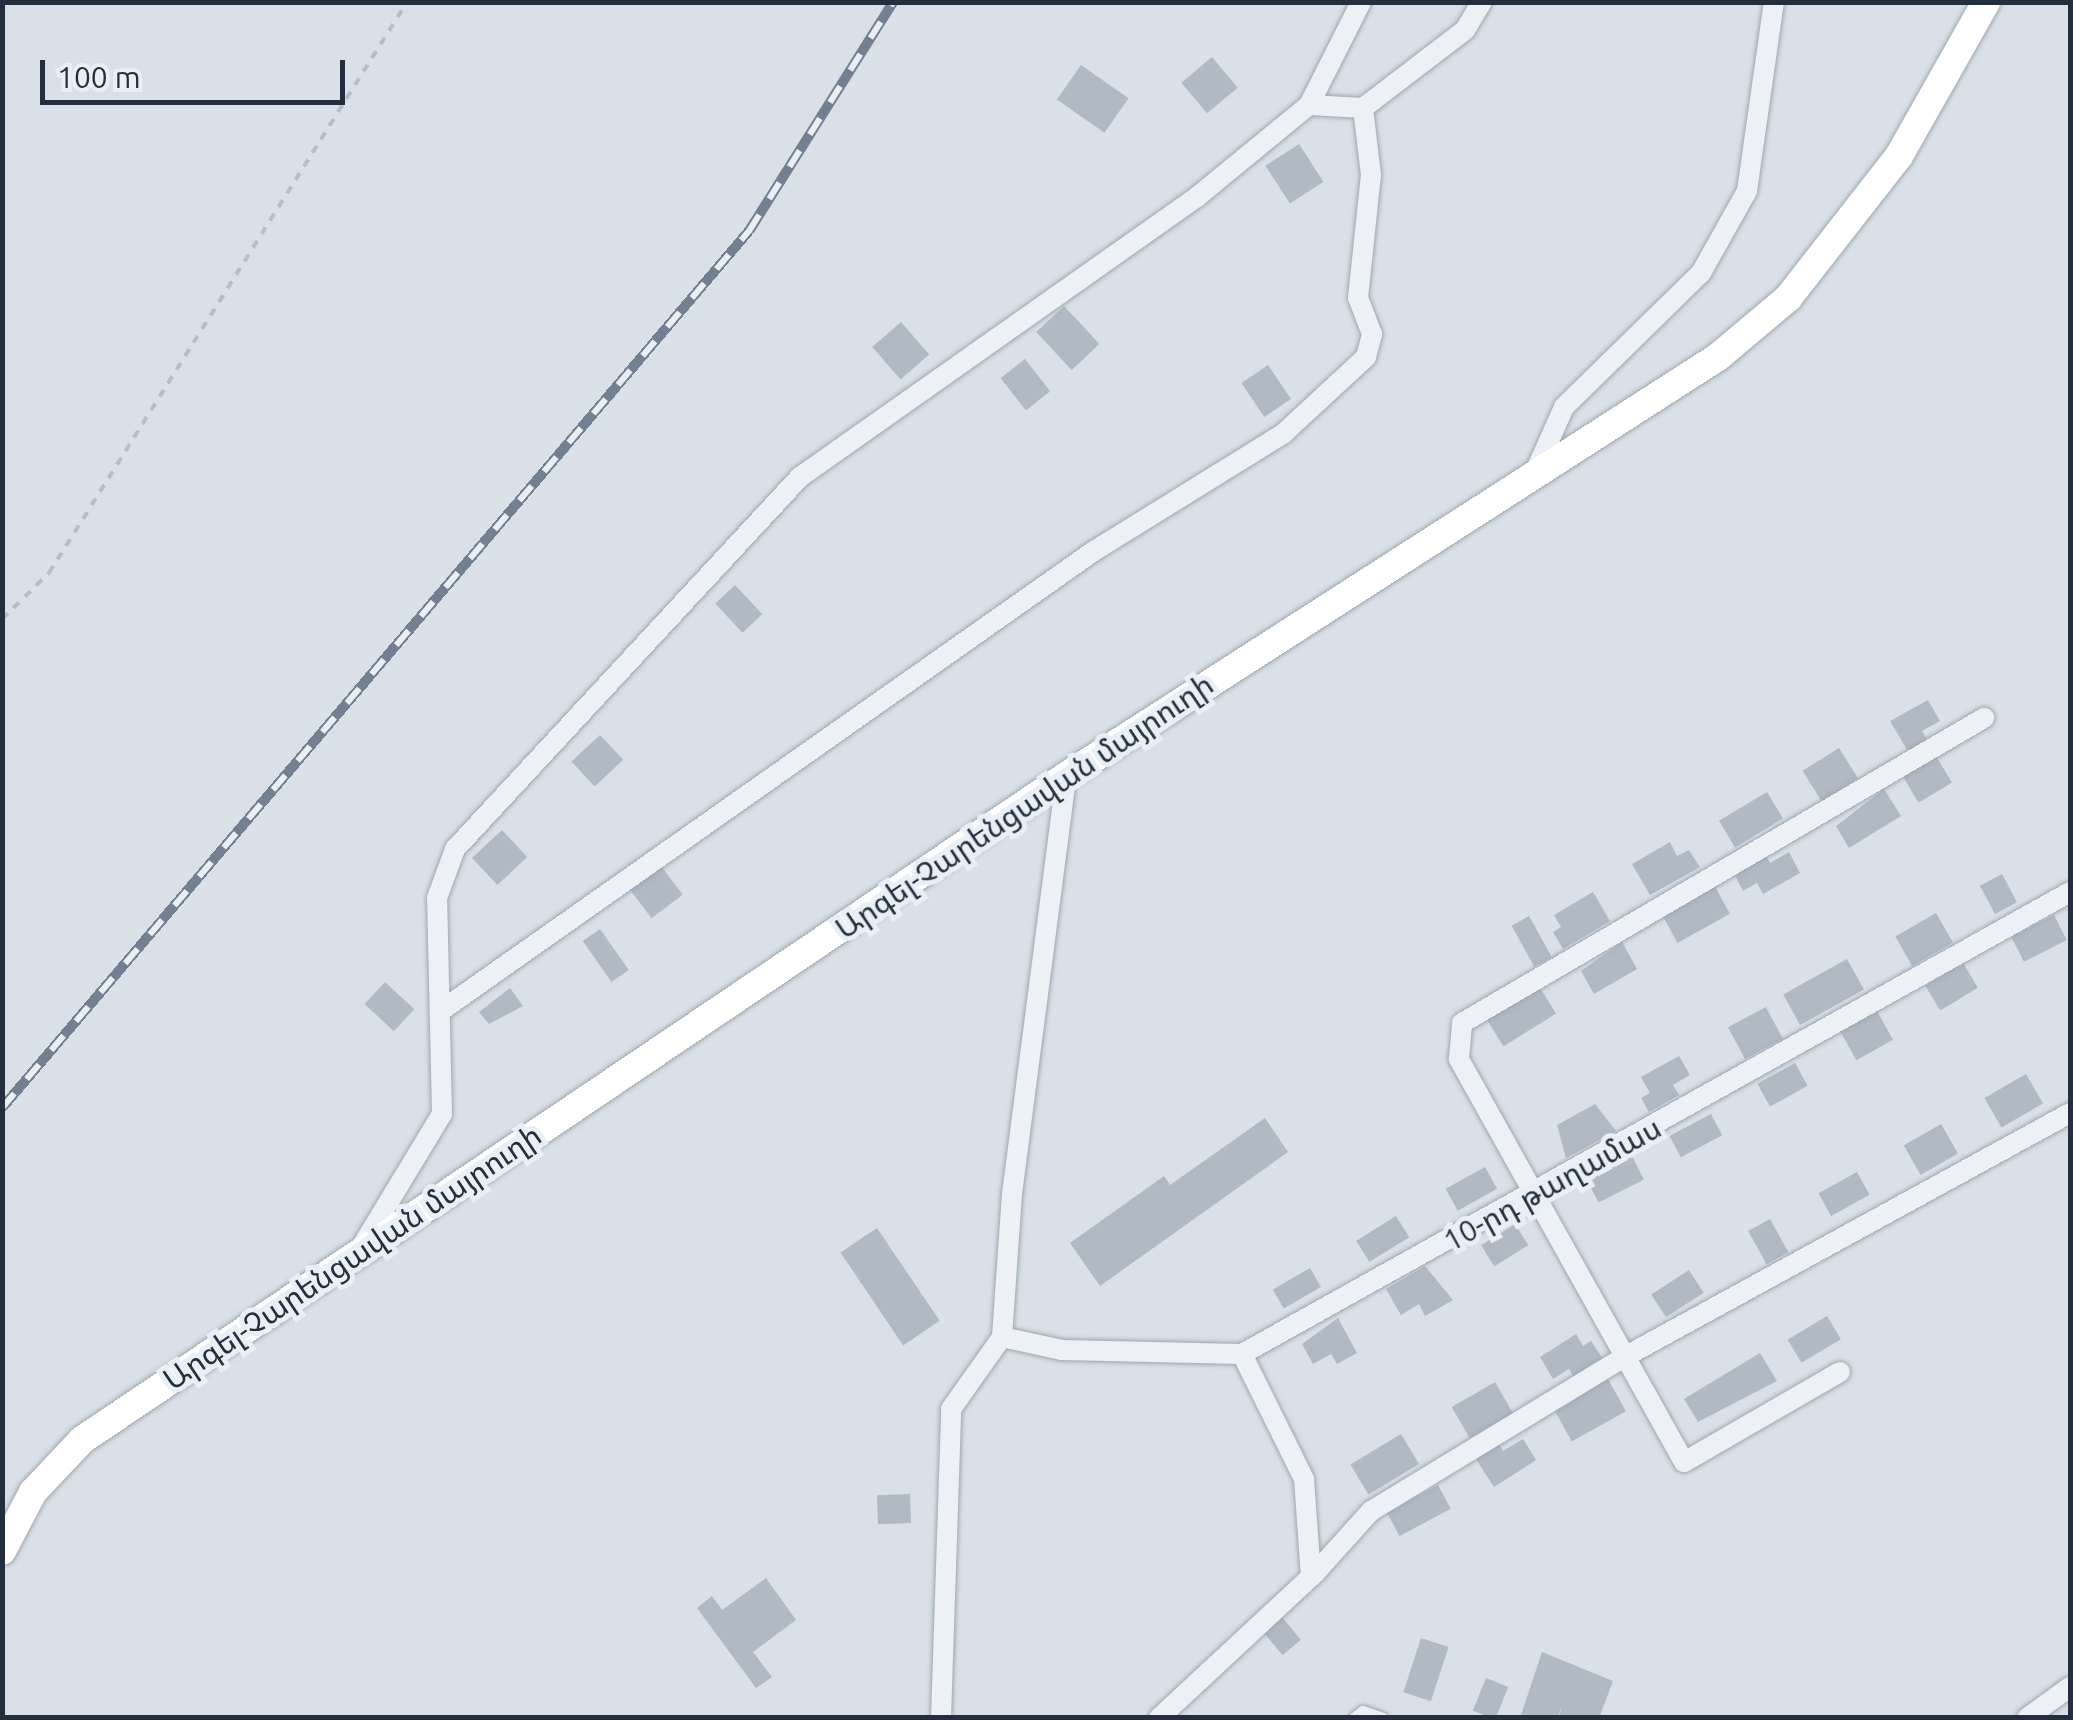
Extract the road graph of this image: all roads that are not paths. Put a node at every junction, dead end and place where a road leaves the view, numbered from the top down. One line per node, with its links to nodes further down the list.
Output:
1 (1361, 2): 5 (street)
2 (1482, 2): 6 (street)
3 (1774, 2): 7 (street)
4 (1986, 2): 7 (main road, Արգել-Չարենցավան մայրուղի)
5 (1309, 105): 6 (street); 11 (street)
6 (1363, 108): 11 (street)
7 (1536, 470): 9 (main road, Արգել-Չարենցավան մայրուղի)
8 (1984, 718): 13 (street)
9 (1066, 776): 14 (main road, Արգել-Չարենցավան մայրուղի); 15 (street)
10 (2070, 892): 13 (street, 10-րդ թաղամաս)
11 (442, 1010): 14 (street)
12 (2070, 1114): 17 (street)
13 (1536, 1194): 16 (street, 10-րդ թաղամաս); 17 (street)
14 (358, 1252): 19 (main road, Արգել-Չարենցավան մայրուղի)
15 (1002, 1337): 16 (street, 10-րդ թաղամաս); 22 (street)
16 (1242, 1354): 20 (street)
17 (1628, 1356): 18 (street); 20 (street)
18 (1840, 1372)
19 (2, 1551)
20 (1311, 1577): 23 (street)
21 (2070, 1687): 26 (street)
22 (941, 1718)
23 (1159, 1718)
24 (1354, 1718): 25 (lane)
25 (1383, 1718)
26 (2028, 1718)

